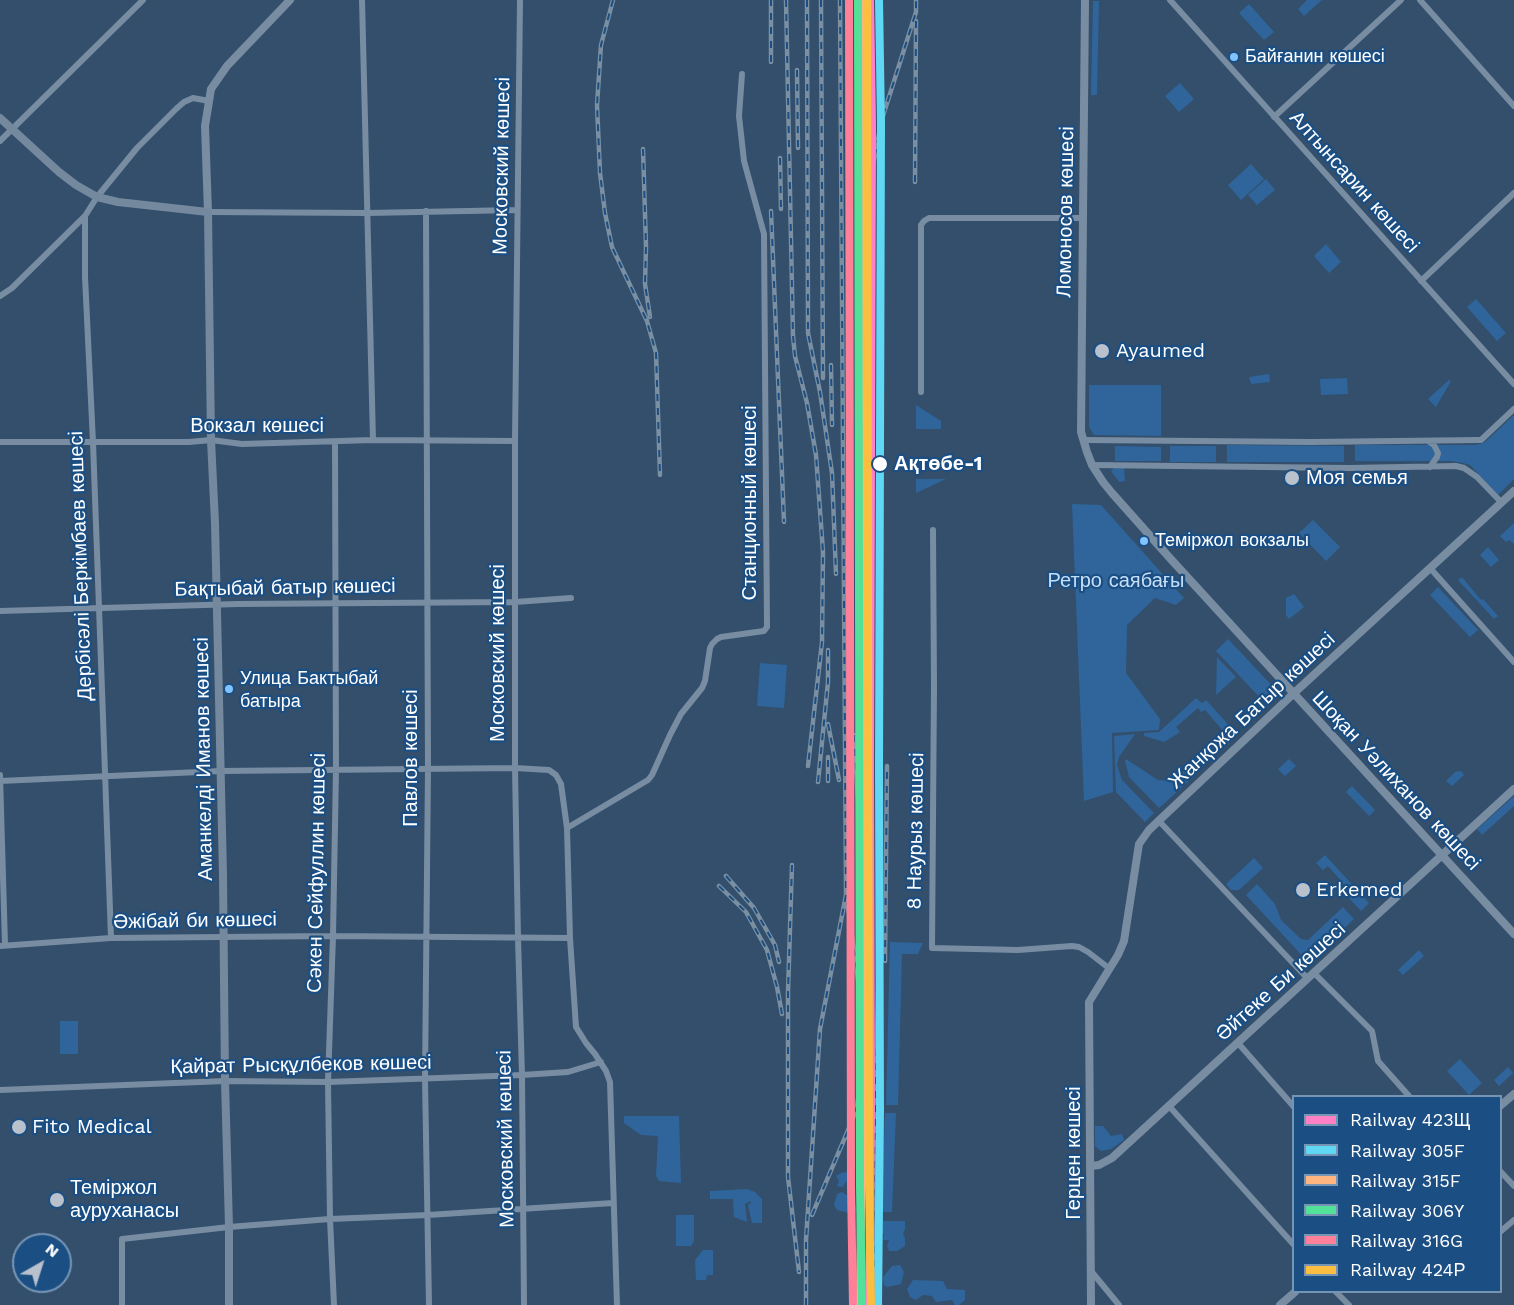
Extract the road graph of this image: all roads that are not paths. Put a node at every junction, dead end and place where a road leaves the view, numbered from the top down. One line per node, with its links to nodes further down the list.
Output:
1 (143, 0): 14 (street)
2 (290, 0): 10 (street)
3 (362, 0): 21 (street)
4 (520, 0): 18 (street, Московский көшесі)
5 (1085, 0): 23 (street, Ломоносов көшесі)
6 (1170, 0): 12 (street, Алтынсарин көшесі)
7 (1401, 0): 12 (street)
8 (1419, 0): 11 (street)
9 (742, 74): 63 (street, Станционный көшесі)
10 (209, 101): 17 (street, Дербісәлі Беркімбаев көшесі); 20 (street)
11 (1514, 106)
12 (1274, 117): 24 (street, Алтынсарин көшесі)
13 (0, 118): 14 (main road)
14 (12, 129): 15 (street); 17 (main road)
15 (0, 141)
16 (1514, 193): 24 (street)
17 (97, 197): 20 (main road); 22 (street, Дербісәлі Беркімбаев көшесі)
18 (518, 210): 19 (street); 35 (street, Московский көшесі)
19 (426, 211): 21 (street); 32 (street, Павлов көшесі)
20 (208, 212): 21 (street); 30 (main road, Аманкелді Иманов көшесі)
21 (368, 213): 31 (street)
22 (86, 216): 25 (street); 37 (street, Дербісәлі Беркімбаев көшесі)
23 (1082, 218): 27 (street); 29 (street, Ломоносов көшесі)
24 (1421, 281): 26 (street, Алтынсарин көшесі)
25 (0, 296)
26 (1514, 384)
27 (921, 392)
28 (1514, 410): 36 (street)
29 (1081, 425): 33 (street, Шоқан Уәлиханов көшесі)
30 (211, 440): 37 (street, Вокзал көшесі); 38 (street, Вокзал көшесі); 49 (main road, Аманкелді Иманов көшесі)
31 (373, 440): 32 (street, Вокзал көшесі); 38 (street, Вокзал көшесі)
32 (427, 440): 35 (street, Вокзал көшесі); 48 (street, Павлов көшесі)
33 (1083, 440): 36 (street); 39 (street, Шоқан Уәлиханов көшесі)
34 (0, 441): 37 (street, Вокзал көшесі)
35 (515, 441): 46 (street, Московский көшесі)
36 (1427, 441): 40 (street)
37 (93, 442): 50 (street, Дербісәлі Беркімбаев көшесі)
38 (335, 442): 47 (street, Сәкен Сейфуллин көшесі)
39 (1092, 465): 40 (street); 53 (street, Шоқан Уәлиханов көшесі)
40 (1430, 467): 42 (street)
41 (1514, 491): 42 (street, Жанқожа Батыр көшесі)
42 (1501, 502): 44 (street, Жанқожа Батыр көшесі)
43 (933, 530): 73 (street, 8 Наурыз көшесі)
44 (1430, 568): 52 (street); 53 (street, Жанқожа Батыр көшесі)
45 (571, 598): 46 (street, Бақтыбай батыр көшесі)
46 (514, 602): 48 (street, Бақтыбай батыр көшесі); 54 (street, Московский көшесі)
47 (336, 603): 48 (street, Бақтыбай батыр көшесі); 49 (street, Бақтыбай батыр көшесі); 56 (street, Сәкен Сейфуллин көшесі)
48 (428, 603): 55 (street, Павлов көшесі)
49 (217, 604): 50 (street, Бақтыбай батыр көшесі); 57 (main road, Аманкелді Иманов көшесі)
50 (98, 608): 51 (street, Бақтыбай батыр көшесі); 59 (street, Дербісәлі Беркімбаев көшесі)
51 (0, 610)
52 (1514, 662)
53 (1293, 694): 62 (street, Жанқожа Батыр көшесі); 64 (street, Шоқан Уәлиханов көшесі)
54 (515, 768): 55 (street); 63 (street); 70 (street, Московский көшесі)
55 (428, 769): 56 (street); 68 (street, Павлов көшесі)
56 (336, 770): 57 (street); 67 (street, Сәкен Сейфуллин көшесі)
57 (220, 771): 59 (street); 66 (main road, Аманкелді Иманов көшесі)
58 (0, 775): 60 (street)
59 (106, 776): 60 (street); 69 (street, Дербісәлі Беркімбаев көшесі)
60 (0, 781): 72 (street)
61 (1514, 789): 64 (street, Әйтеке Би көшесі)
62 (1159, 821): 73 (street, Жанқожа Батыр көшесі); 74 (street)
63 (567, 828): 71 (street)
64 (1442, 855): 65 (street, Шоқан Уәлиханов көшесі); 74 (street, Әйтеке Би көшесі)
65 (1514, 934)
66 (224, 936): 67 (street, Әжібай би көшесі); 69 (street, Әжібай би көшесі); 80 (main road, Аманкелді Иманов көшесі)
67 (333, 936): 68 (street, Әжібай би көшесі); 81 (street, Сәкен Сейфуллин көшесі)
68 (427, 937): 70 (street, Әжібай би көшесі); 79 (street, Павлов көшесі)
69 (111, 938): 72 (street, Әжібай би көшесі)
70 (518, 938): 71 (street, Әжібай би көшесі); 78 (street, Московский көшесі)
71 (570, 938): 77 (street)
72 (3, 946)
73 (1110, 969): 75 (street, Жанқожа Батыр көшесі)
74 (1311, 976): 76 (street, Әйтеке Би көшесі); 84 (street)
75 (1089, 1002): 88 (street, Герцен көшесі)
76 (1238, 1043): 86 (street, Әйтеке Би көшесі); 87 (street)
77 (601, 1062): 78 (street, Қайрат Рысқұлбеков көшесі); 91 (street)
78 (522, 1075): 79 (street, Қайрат Рысқұлбеков көшесі); 92 (street, Московский көшесі)
79 (425, 1079): 81 (street, Қайрат Рысқұлбеков көшесі); 93 (street, Павлов көшесі)
80 (225, 1082): 81 (street, Қайрат Рысқұлбеков көшесі); 82 (street, Қайрат Рысқұлбеков көшесі); 96 (main road, Аманкелді Иманов көшесі)
81 (328, 1082): 94 (street, Сәкен Сейфуллин көшесі)
82 (0, 1090)
83 (1514, 1094): 85 (street)
84 (1408, 1095)
85 (1502, 1104)
86 (1169, 1106): 88 (street, Әйтеке Би көшесі); 98 (street)
87 (1292, 1106)
88 (1091, 1166): 99 (street, Герцен көшесі)
89 (1502, 1173): 90 (street)
90 (1514, 1186)
91 (613, 1203): 92 (street); 107 (street)
92 (524, 1209): 93 (street); 106 (street, Московский көшесі)
93 (428, 1215): 94 (street); 105 (street, Павлов көшесі)
94 (330, 1219): 96 (street); 104 (street, Сәкен Сейфуллин көшесі)
95 (1514, 1220): 97 (street)
96 (229, 1227): 102 (street); 103 (main road, Аманкелді Иманов көшесі)
97 (1502, 1230)
98 (1292, 1244)
99 (1091, 1271): 108 (street, Герцен көшесі); 109 (street)
100 (1293, 1293): 110 (street)
101 (1337, 1293): 111 (street)
102 (122, 1305)
103 (229, 1305)
104 (334, 1305)
105 (429, 1305)
106 (524, 1305)
107 (617, 1305)
108 (1091, 1305)
109 (1119, 1305)
110 (1280, 1305)
111 (1349, 1305)

